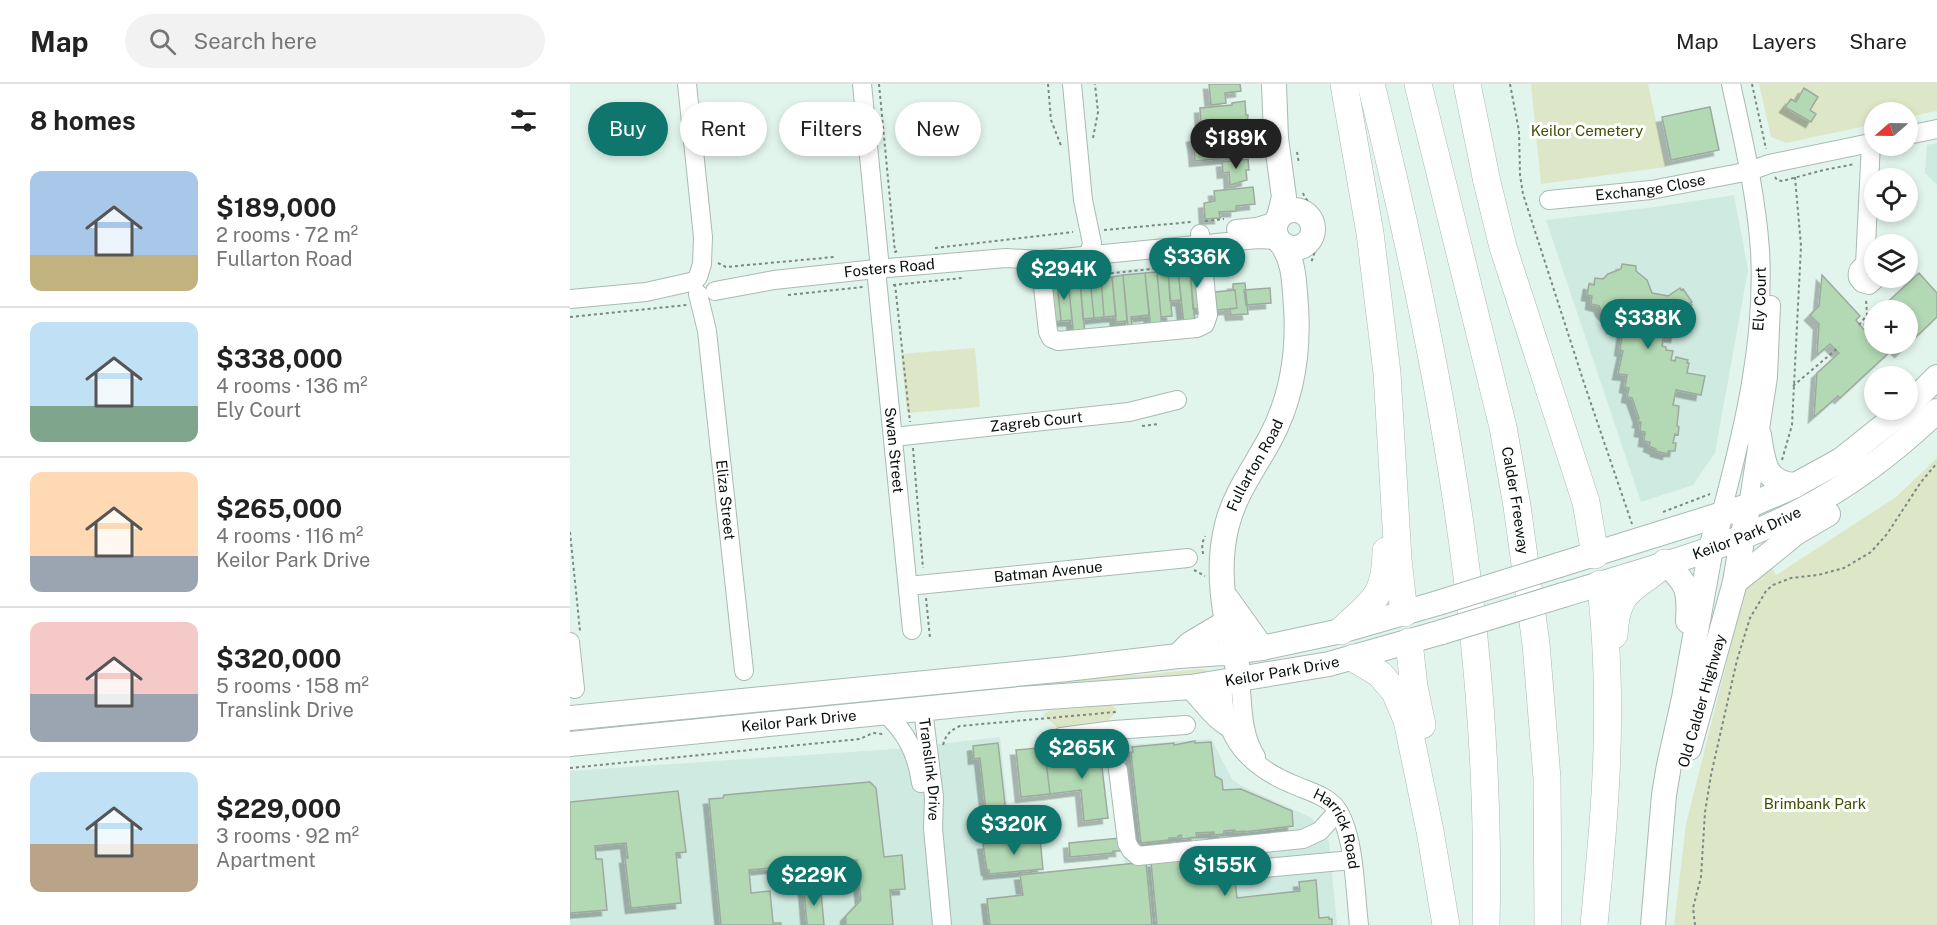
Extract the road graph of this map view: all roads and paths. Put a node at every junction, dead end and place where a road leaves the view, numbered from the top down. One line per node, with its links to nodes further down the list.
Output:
1 (687, 84): 45 (street, Eliza Street)
2 (862, 84): 43 (street, Swan Street)
3 (879, 84): 43 (path)
4 (1072, 84): 34 (street)
5 (1095, 84): 19 (path)
6 (1274, 84): 16 (main road, Fullarton Road)
7 (1344, 84): 65 (highway)
8 (1371, 84): 121 (highway)
9 (1418, 84): 60 (highway, Calder Freeway)
10 (1430, 84): 60 (highway)
11 (1467, 84): 76 (highway)
12 (1510, 84): 72 (path)
13 (1731, 84): 25 (street, Ely Court)
14 (1742, 84): 25 (street, Ely Court)
15 (1752, 84): 25 (path)
16 (1276, 109): 29 (main road, Fullarton Road); 31 (main road, Fullarton Road)
17 (1937, 129): 18 (street)
18 (1918, 133)
19 (1092, 144)
20 (1296, 146): 24 (path)
21 (1864, 149): 25 (street, Exchange Close)
22 (1868, 156): 26 (path)
23 (1874, 156): 32 (street)
24 (1299, 165)
25 (1760, 167): 26 (path); 28 (street, Exchange Close); 53 (street, Ely Court)
26 (1795, 177): 55 (path)
27 (1301, 187): 42 (path)
28 (1550, 200)
29 (1307, 215): 31 (main road); 35 (main road)
30 (1232, 218): 34 (path)
31 (1279, 231): 33 (street, Fosters Road); 35 (main road); 48 (main road, Fullarton Road)
32 (1871, 234)
33 (1201, 239): 34 (street, Fosters Road); 41 (street)
34 (1088, 241): 36 (path); 39 (street, Fosters Road); 41 (street, Fosters Road)
35 (1309, 242): 48 (main road, Fullarton Road)
36 (927, 248)
37 (906, 250): 43 (path)
38 (837, 257): 45 (path)
39 (1006, 258): 41 (street, Fosters Road); 43 (street, Fosters Road)
40 (1191, 264): 41 (path)
41 (1041, 265)
42 (1310, 267)
43 (884, 269): 44 (path); 46 (street, Fosters Road); 46 (path); 62 (path); 64 (street, Swan Street)
44 (963, 278)
45 (704, 285): 46 (street, Fosters Road); 49 (street, Fosters Road); 50 (path); 92 (street, Eliza Street)
46 (778, 288)
47 (1869, 288): 51 (path)
48 (1296, 292): 82 (main road, Fullarton Road)
49 (570, 299)
50 (570, 317)
51 (1860, 325)
52 (1839, 347): 55 (path)
53 (1762, 360): 63 (street, Ely Court); 69 (street, Ely Court)
54 (1937, 377): 56 (main road)
55 (1792, 387): 67 (path)
56 (1918, 396)
57 (1177, 400): 62 (street, Zagreb Court)
58 (1937, 411): 74 (main road, Keilor Park Drive)
59 (1893, 420): 68 (main road, Keilor Park Drive)
60 (1503, 427): 122 (highway, Calder Freeway)
61 (1937, 432): 79 (main road)
62 (911, 435): 64 (street, Zagreb Court); 81 (path)
63 (1759, 435): 67 (main road); 70 (street, Ely Court)
64 (893, 437): 81 (street, Swan Street)
65 (1391, 440): 83 (highway); 85 (highway)
66 (1937, 463): 125 (path)
67 (1771, 476): 68 (main road)
68 (1796, 485): 70 (main road, Keilor Park Drive)
69 (1723, 504): 70 (main road, Keilor Park Drive); 71 (path); 75 (main road, Old Calder Highway); 76 (main road, Keilor Park Drive)
70 (1748, 506): 74 (main road, Old Calder Highway)
71 (1663, 512)
72 (1633, 526)
73 (570, 532): 86 (path)
74 (1743, 536): 75 (main road, Keilor Park Drive); 79 (main road, Old Calder Highway)
75 (1711, 548): 78 (main road, Keilor Park Drive); 97 (main road, Old Calder Highway)
76 (1595, 555): 80 (main road); 83 (main road, Keilor Park Drive, bridge)
77 (1188, 558): 81 (street, Batman Avenue)
78 (1665, 563): 80 (main road, Keilor Park Drive); 97 (main road); 98 (highway)
79 (1735, 582): 117 (main road, Old Calder Highway)
80 (1600, 584): 89 (main road, Keilor Park Drive, bridge); 98 (highway)
81 (916, 585): 84 (street, Swan Street); 87 (path)
82 (1223, 592): 88 (main road, Fullarton Road); 90 (main road)
83 (1404, 613): 85 (main road, Keilor Park Drive); 89 (main road)
84 (912, 630)
85 (1341, 631): 90 (main road, Keilor Park Drive)
86 (575, 637): 96 (street)
87 (930, 638)
88 (1228, 642): 90 (main road, Keilor Park Drive); 93 (main road, Fullarton Road); 94 (main road, Keilor Park Drive)
89 (1409, 642): 91 (main road, Keilor Park Drive); 120 (highway)
90 (1262, 648)
91 (1353, 658): 93 (main road, Keilor Park Drive); 120 (highway)
92 (744, 671)
93 (1232, 680): 95 (main road, Keilor Park Drive); 103 (street, Harrick Road); 111 (street)
94 (921, 683): 101 (main road, Keilor Park Drive); 102 (main road)
95 (1191, 687): 102 (main road, Keilor Park Drive); 103 (main road)
96 (575, 689)
97 (1684, 698): 117 (main road, Old Calder Highway)
98 (1608, 703): 123 (highway)
99 (1123, 711): 105 (path)
100 (885, 713): 102 (main road, Keilor Park Drive); 106 (street, Translink Drive); 108 (main road, Keilor Park Drive)
101 (570, 718)
102 (925, 721): 105 (path); 114 (street, Translink Drive)
103 (1228, 724): 111 (street, Harrick Road)
104 (1186, 725): 107 (street)
105 (950, 731): 109 (path)
106 (904, 735): 110 (path); 114 (street, Translink Drive)
107 (1061, 737)
108 (570, 744)
109 (941, 752)
110 (570, 768)
111 (1264, 768): 113 (street, Harrick Road)
112 (1118, 770): 113 (street)
113 (1338, 811): 115 (street, Harrick Road)
114 (933, 828): 118 (street, Translink Drive)
115 (1352, 860): 116 (street); 119 (street, Harrick Road)
116 (1243, 870)
117 (1656, 897): 124 (main road, Old Calder Highway)
118 (942, 925)
119 (1359, 925)
120 (1447, 925)
121 (1486, 925)
122 (1548, 925)
123 (1594, 925)
124 (1653, 925)
125 (1695, 925)

